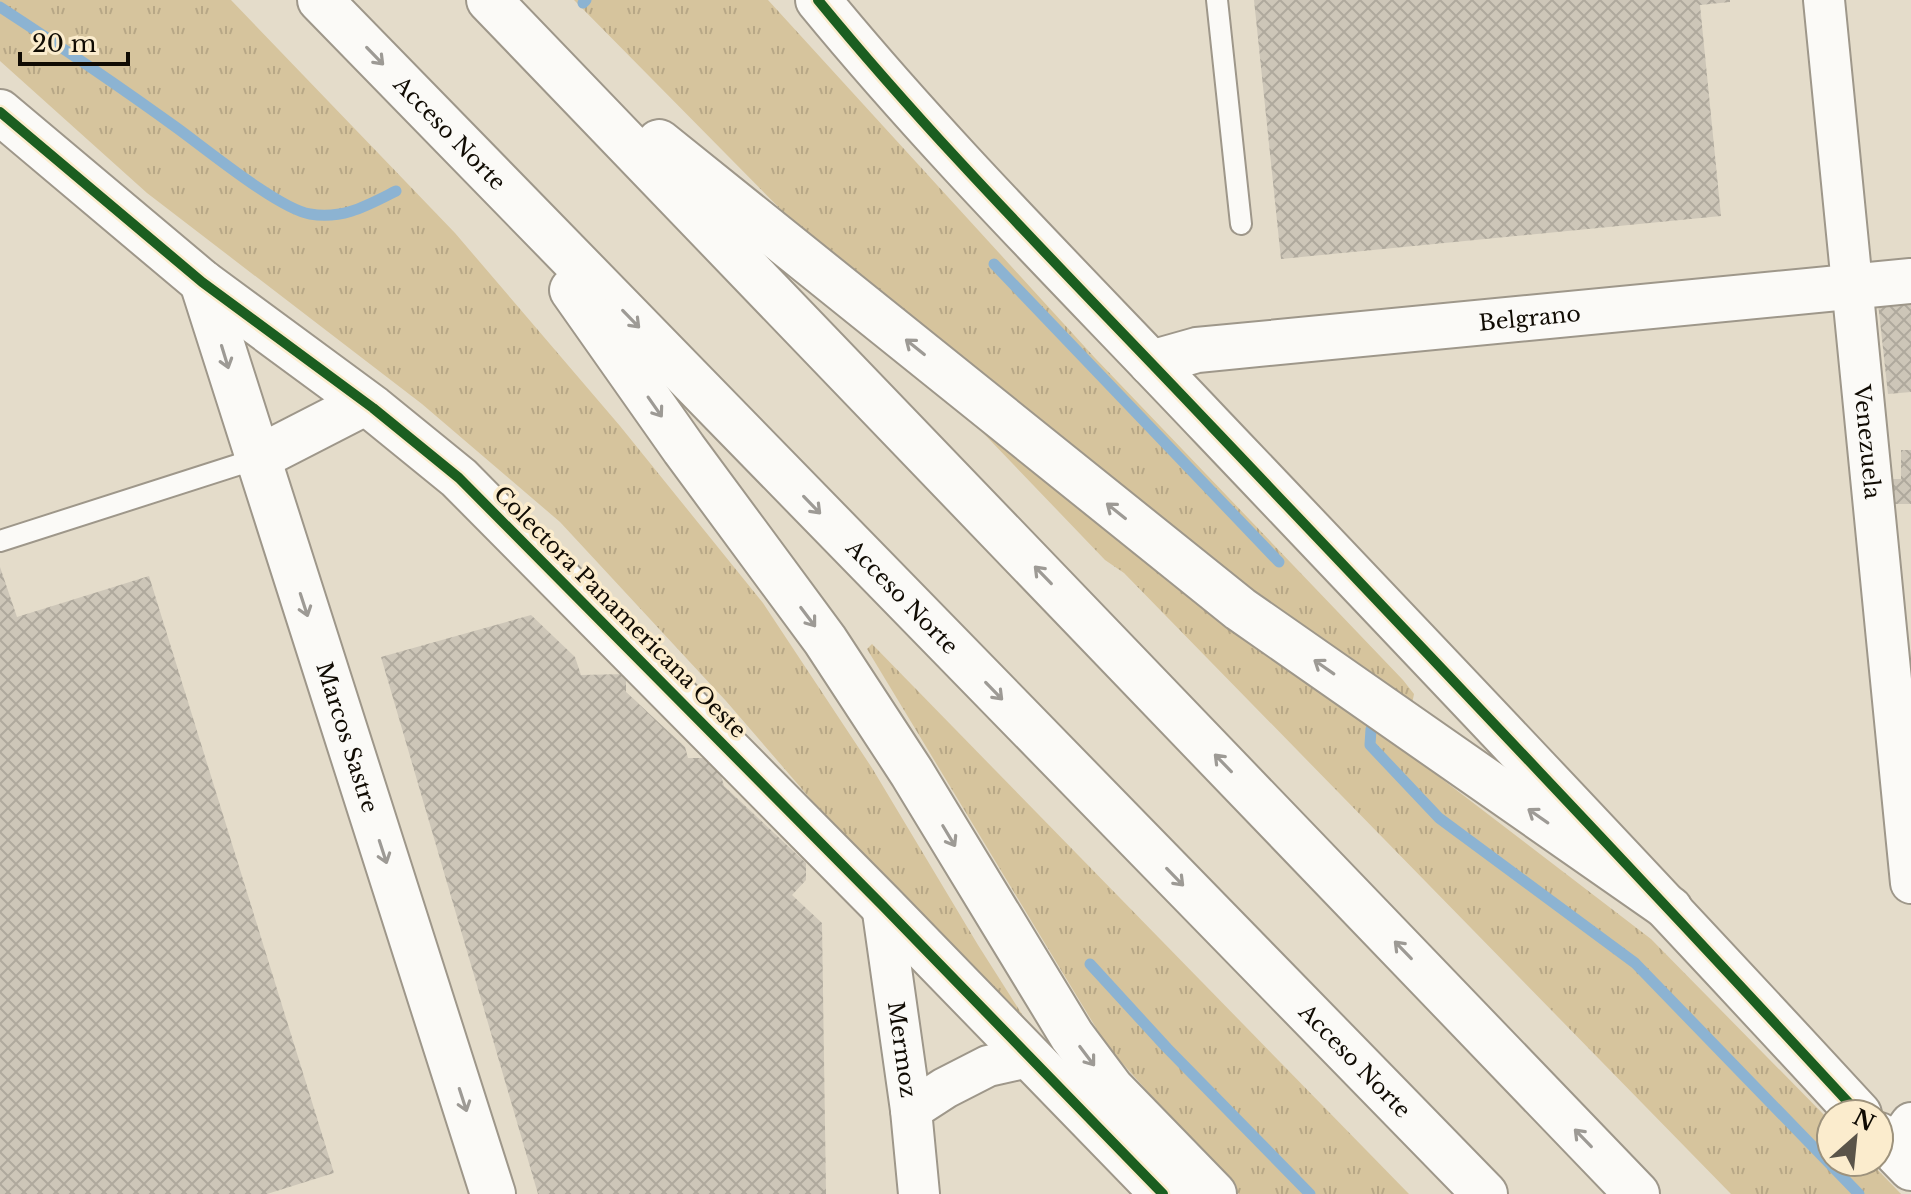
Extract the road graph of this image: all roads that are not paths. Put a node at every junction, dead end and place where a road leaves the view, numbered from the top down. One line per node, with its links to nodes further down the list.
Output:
1 (320, 0): 7 (main road, Acceso Norte, one-way to 7)
2 (818, 0): 12 (main road)
3 (1217, 0): 8 (lane)
4 (1824, 0): 11 (street, Venezuela)
5 (504, 15): 18 (main road, one-way to 5); 27 (main road, one-way to 5)
6 (0, 112): 10 (main road, Colectora Panamericana Oeste)
7 (498, 183): 25 (main road, one-way to 25); 26 (main road, Acceso Norte, one-way to 26)
8 (1241, 224)
9 (1911, 281): 11 (main road, Belgrano)
10 (202, 282): 13 (main road, Colectora Panamericana Oeste); 14 (main road, Marcos Sastre, one-way to 14)
11 (1854, 287): 12 (main road, Belgrano); 16 (street, Venezuela)
12 (1151, 363): 18 (main road)
13 (365, 403): 14 (main road); 17 (main road, Colectora Panamericana Oeste)
14 (256, 459): 15 (lane); 22 (main road, Marcos Sastre, one-way to 22)
15 (0, 541)
16 (1911, 883)
17 (882, 905): 19 (main road, Colectora Panamericana Oeste); 21 (street, Mermoz)
18 (1670, 909): 20 (main road)
19 (1028, 1057): 21 (street); 24 (main road, Colectora Panamericana Oeste)
20 (1844, 1098)
21 (911, 1110): 23 (street, Mermoz)
22 (493, 1194)
23 (919, 1194)
24 (1163, 1194)
25 (1214, 1194)
26 (1485, 1194)
27 (1637, 1194)

